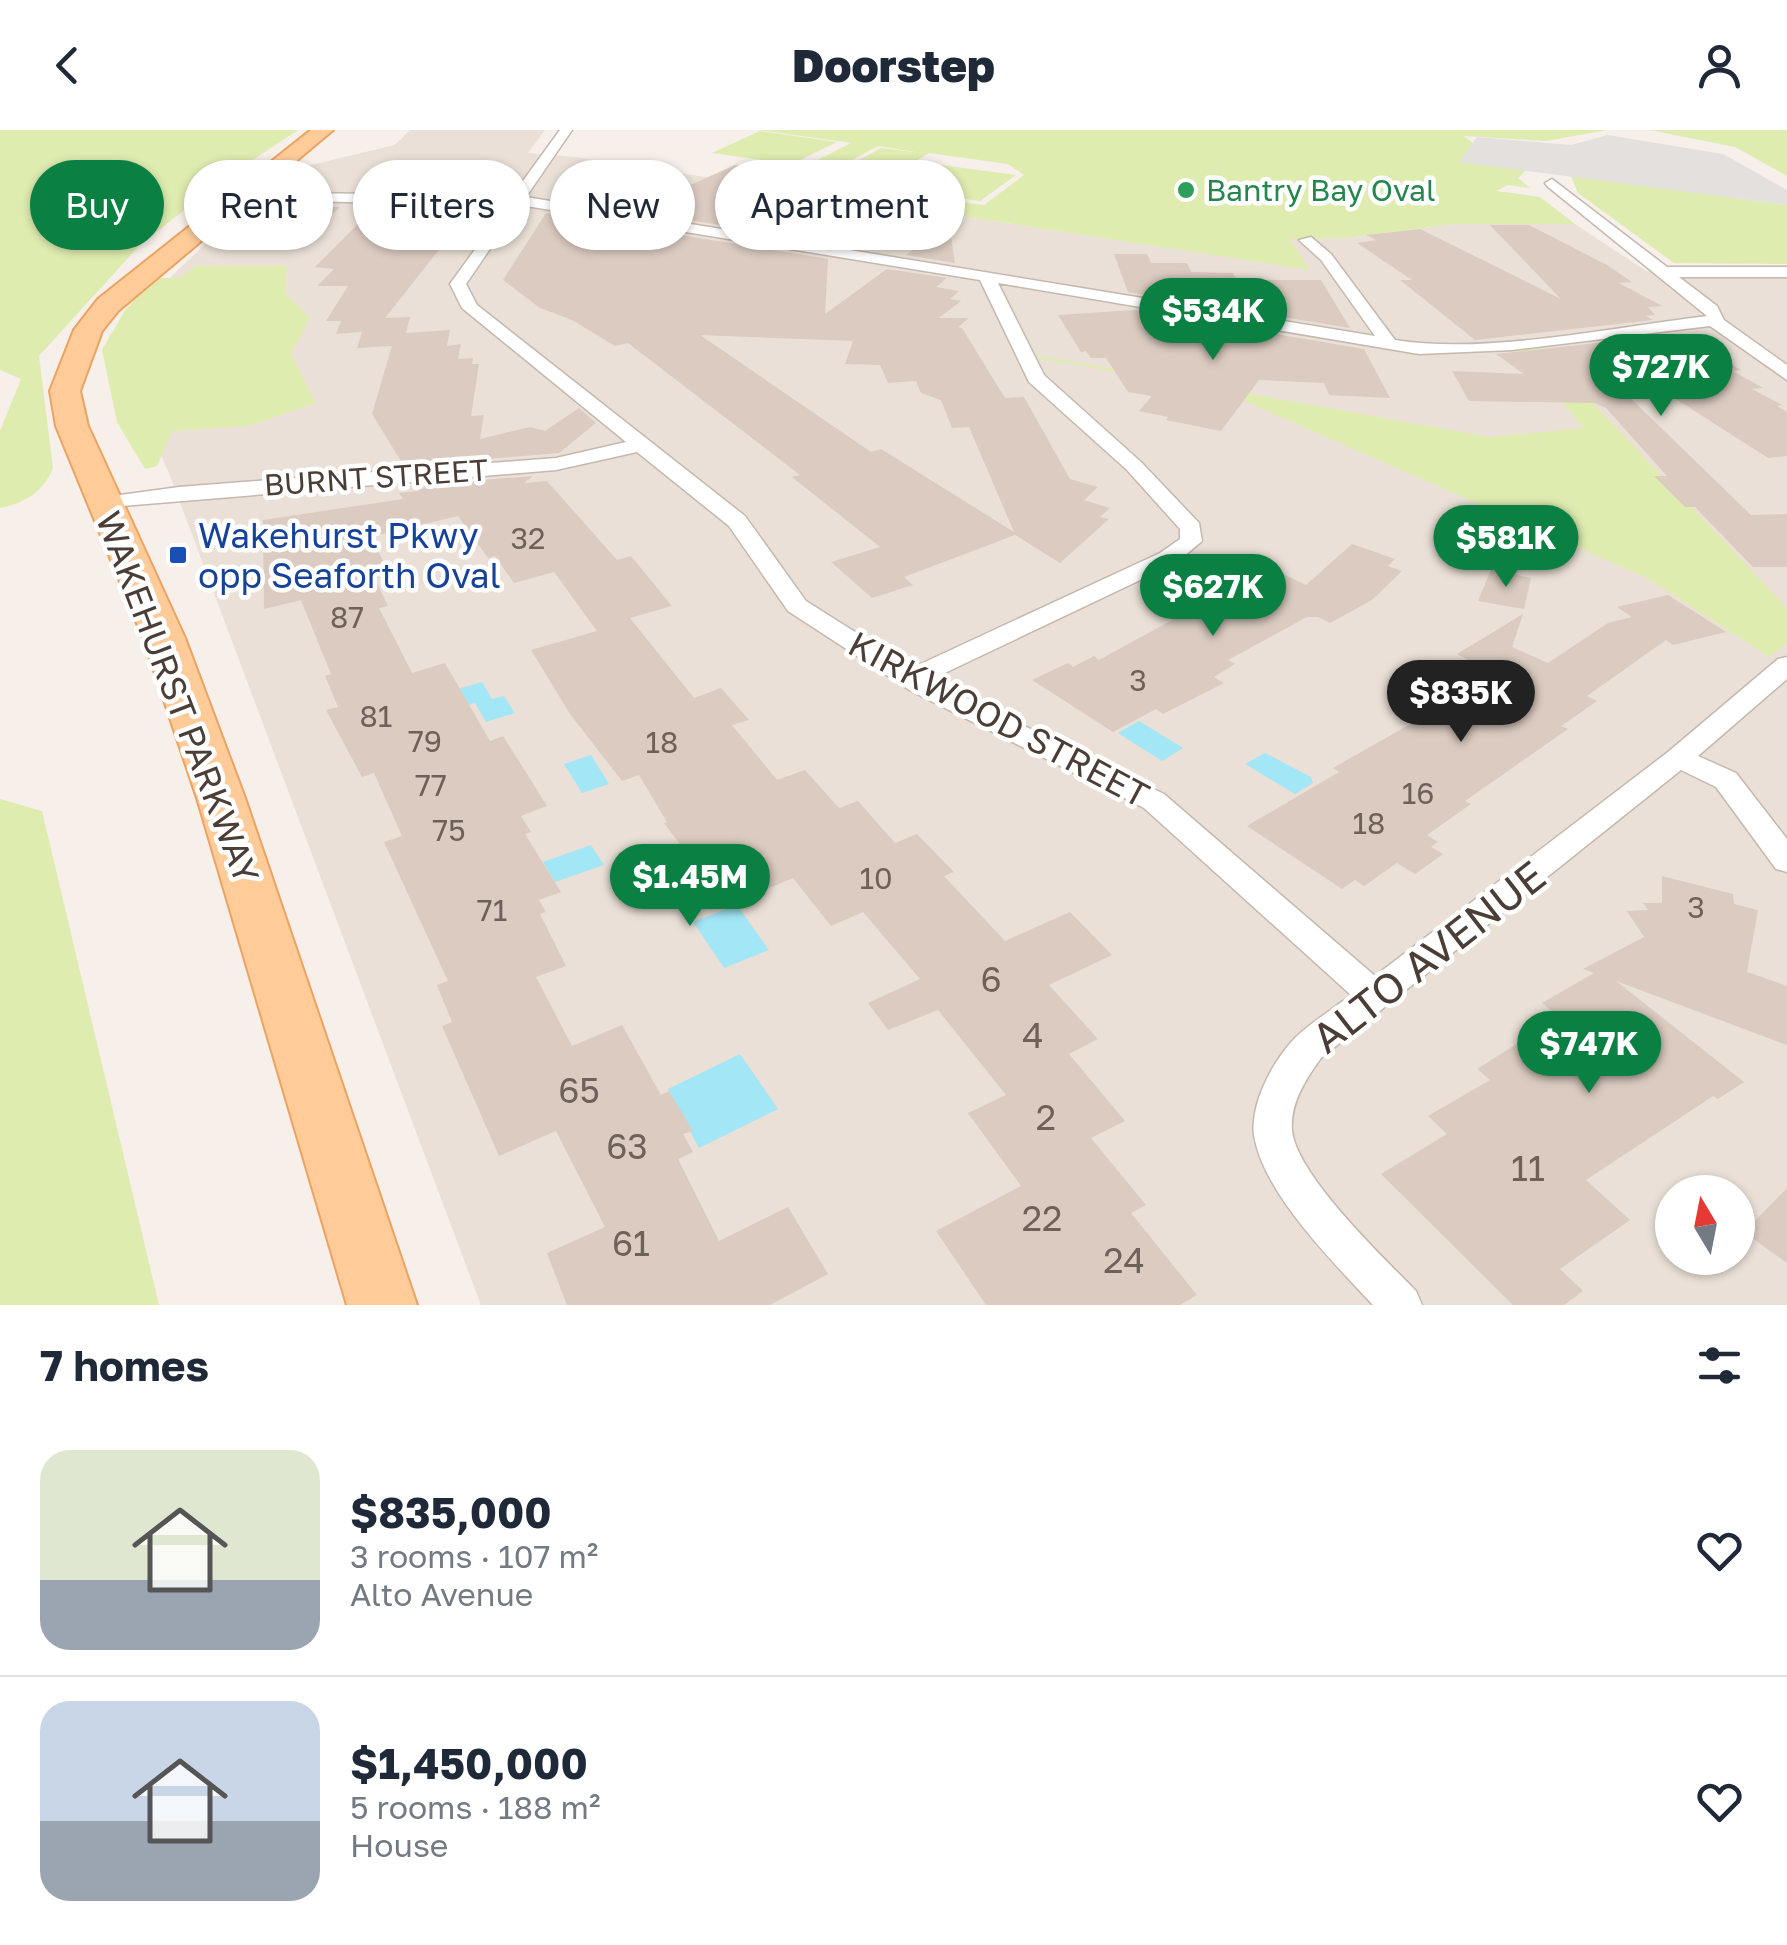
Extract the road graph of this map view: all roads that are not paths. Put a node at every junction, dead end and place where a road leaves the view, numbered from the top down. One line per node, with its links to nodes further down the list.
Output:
1 (323, 130): 3 (main road, WAKEHURST PARKWAY)
2 (566, 130): 4 (street, KIRKWOOD STREET)
3 (285, 160)
4 (530, 180)
5 (1552, 183): 10 (street)
6 (530, 201): 12 (street)
7 (1306, 240): 14 (street)
8 (184, 242): 17 (main road, WAKEHURST PARKWAY)
9 (481, 250): 16 (street, KIRKWOOD STREET)
10 (1662, 272): 11 (street); 13 (street)
11 (1787, 272)
12 (987, 278): 14 (street); 19 (street)
13 (1713, 320): 14 (street); 15 (street)
14 (1391, 346)
15 (1787, 374)
16 (644, 444): 17 (street, BURNT STREET); 19 (street, KIRKWOOD STREET)
17 (106, 503): 23 (main road, WAKEHURST PARKWAY)
18 (1787, 666): 20 (street, ALTO AVENUE)
19 (911, 678): 22 (street, KIRKWOOD STREET)
20 (1678, 758): 21 (street); 22 (street, ALTO AVENUE)
21 (1787, 861)
22 (1376, 997): 24 (street, ALTO AVENUE)
23 (382, 1305)
24 (1401, 1305)

